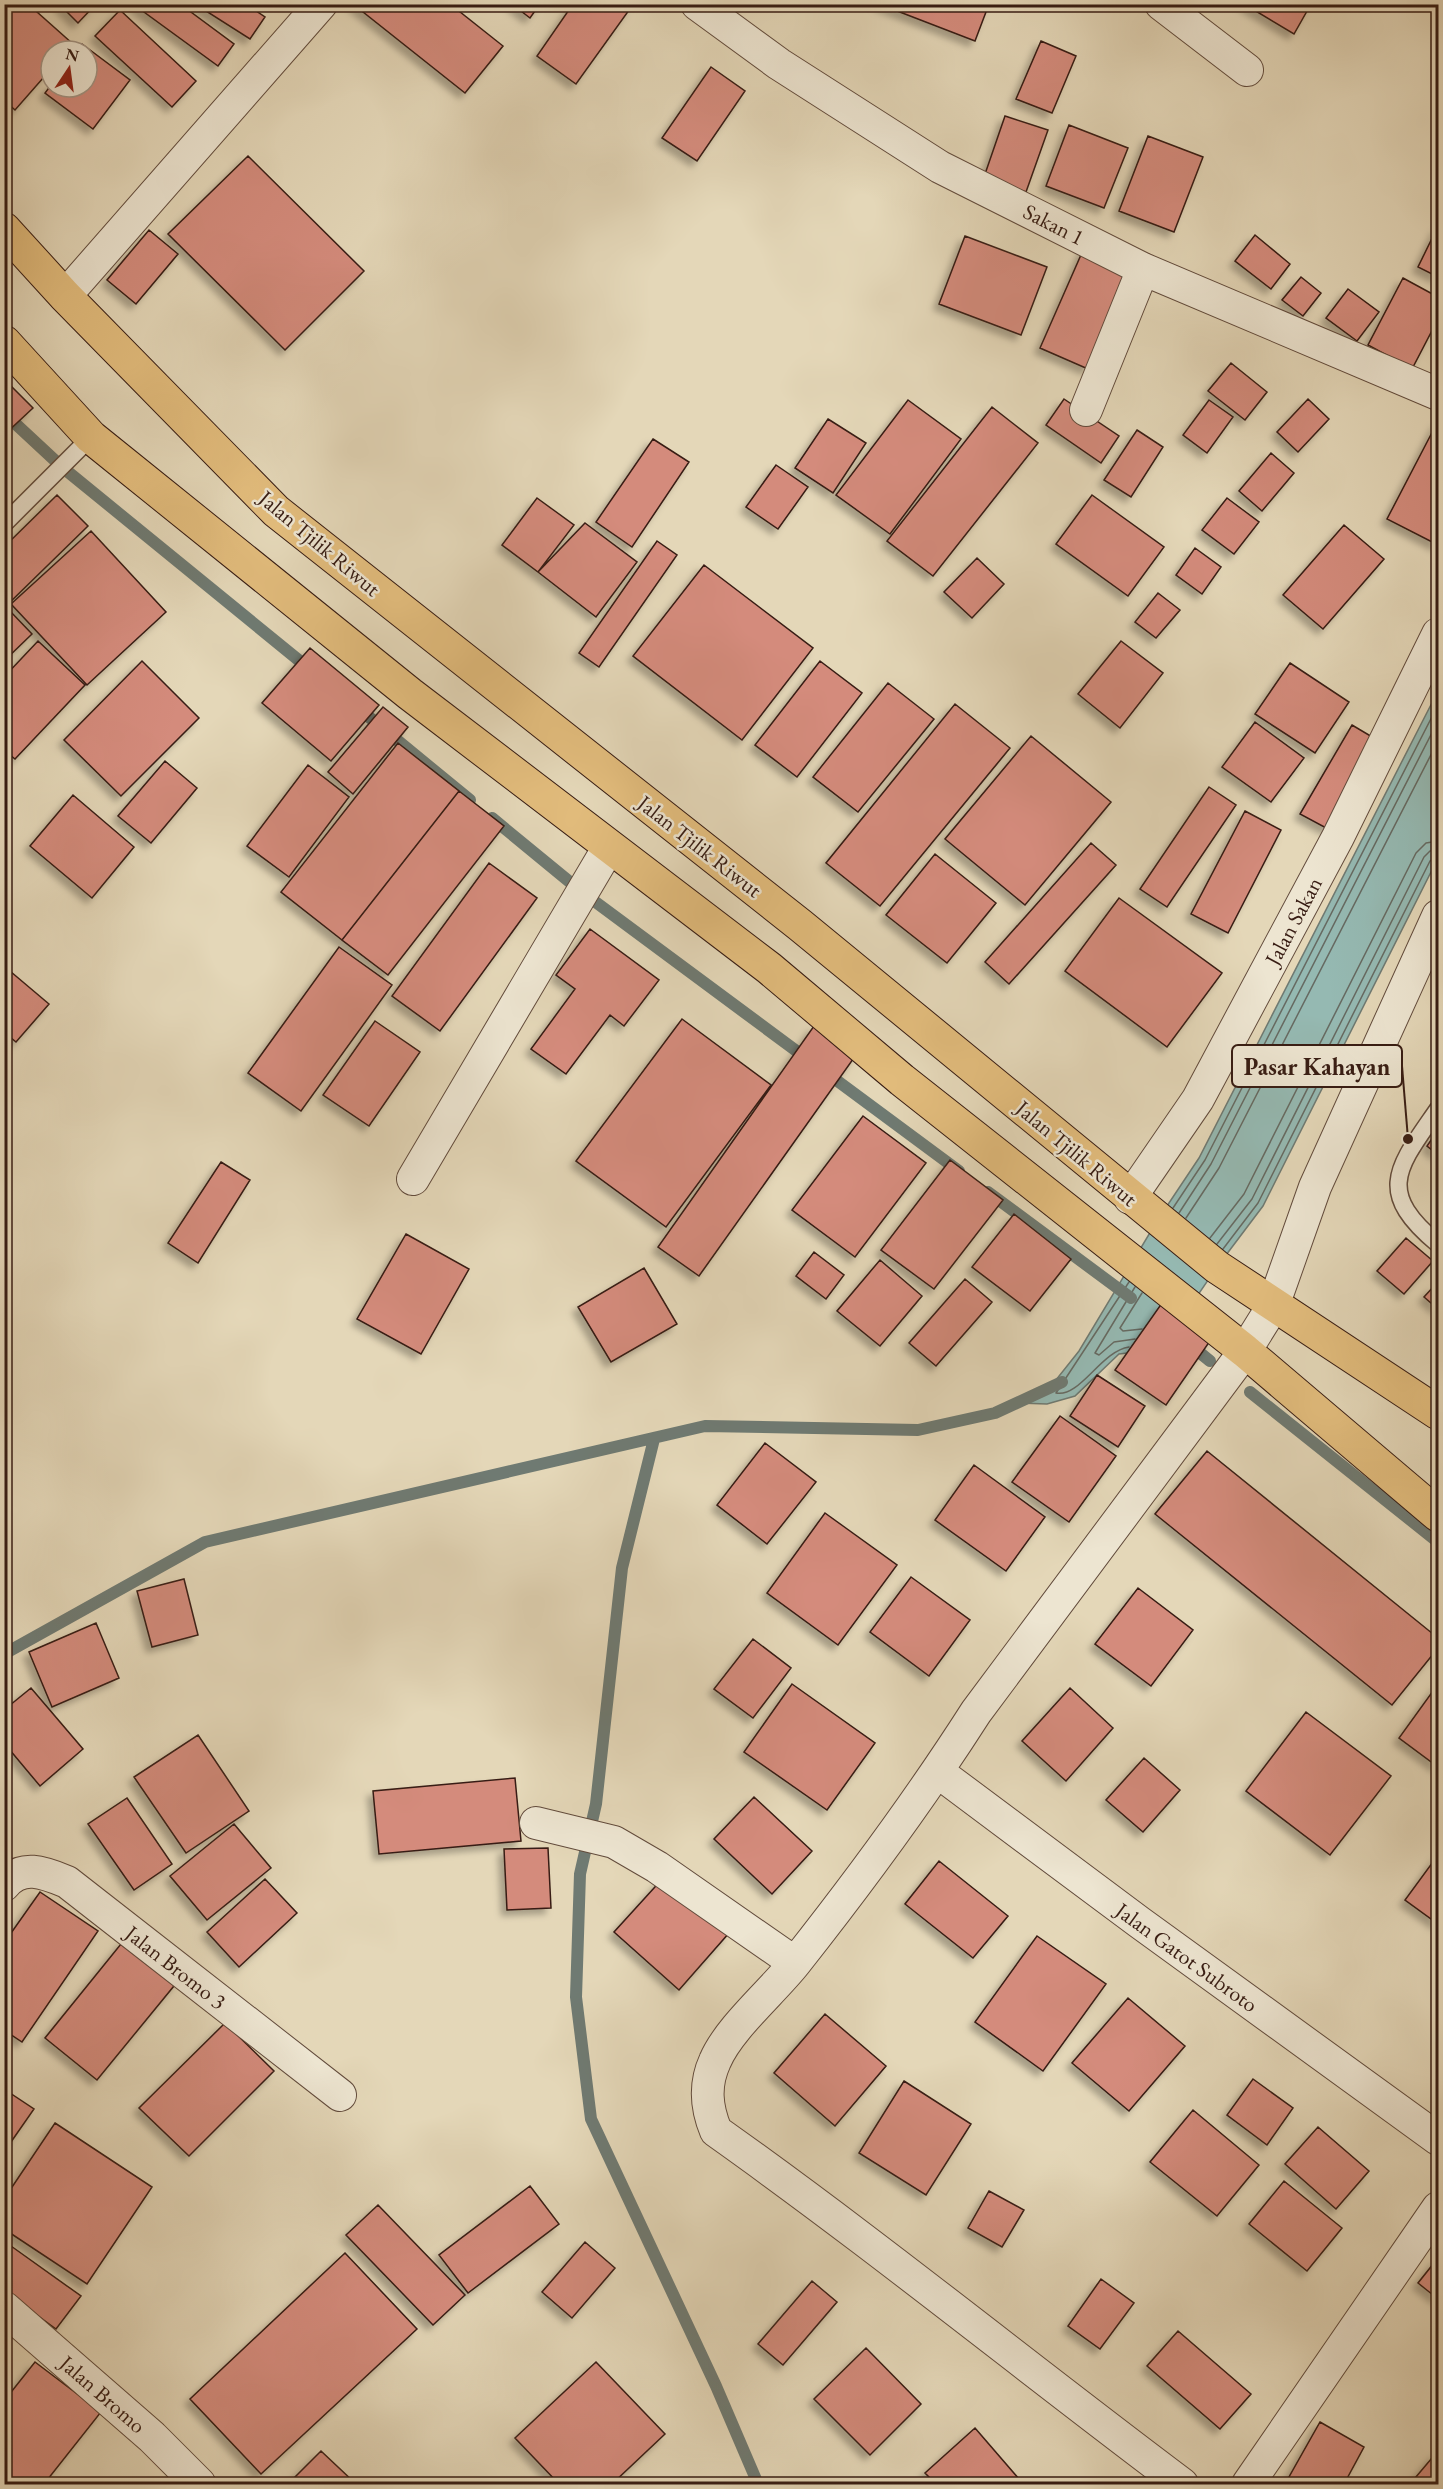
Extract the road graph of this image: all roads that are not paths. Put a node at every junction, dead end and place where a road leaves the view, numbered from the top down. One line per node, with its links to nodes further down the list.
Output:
1 (321, 4): 7 (street)
2 (697, 4): 6 (street, Sakan 1)
3 (1161, 4): 4 (street)
4 (1247, 70)
5 (4, 229): 7 (highway, Jalan Tjilik Riwut)
6 (1143, 269): 9 (street, Sakan 1); 10 (street)
7 (65, 296): 16 (highway, Jalan Tjilik Riwut)
8 (4, 342): 11 (highway)
9 (1438, 394)
10 (1086, 410)
11 (91, 437): 12 (lane); 14 (highway)
12 (4, 524)
13 (1438, 634): 20 (street, Jalan Sakan)
14 (609, 847): 17 (highway); 19 (street)
15 (1438, 916): 22 (street)
16 (800, 925): 17 (highway); 20 (highway, Jalan Tjilik Riwut)
17 (769, 968): 23 (highway)
18 (1438, 1109): 21 (lane)
19 (413, 1179)
20 (1130, 1198): 22 (highway, Jalan Tjilik Riwut)
21 (1438, 1244)
22 (1273, 1306): 23 (street); 24 (highway, Jalan Tjilik Riwut)
23 (1245, 1351): 25 (highway); 26 (street)
24 (1438, 1413)
25 (1438, 1515)
26 (938, 1772): 29 (street); 31 (street, Jalan Gatot Subroto)
27 (536, 1823): 29 (street)
28 (4, 1885): 30 (street, Jalan Bromo 3)
29 (795, 1963): 35 (street)
30 (340, 2095)
31 (1438, 2139)
32 (1438, 2208): 36 (street)
33 (4, 2308): 34 (street, Jalan Bromo)
34 (199, 2484)
35 (1182, 2484)
36 (1248, 2484)

